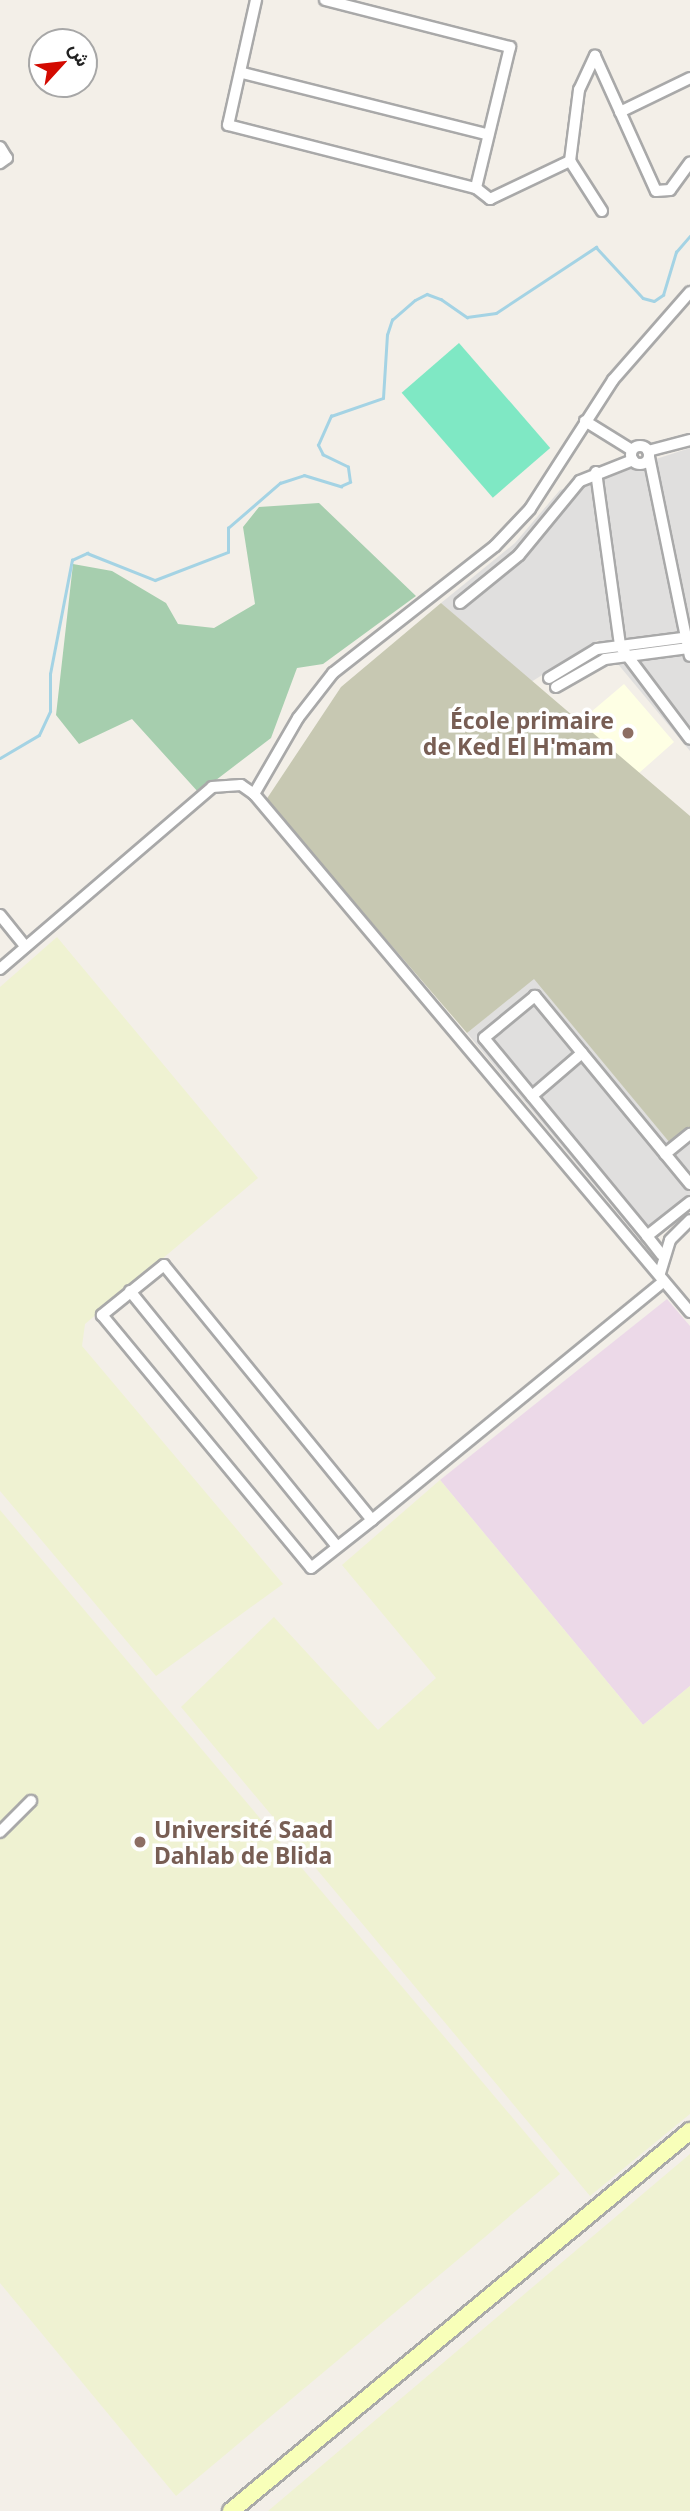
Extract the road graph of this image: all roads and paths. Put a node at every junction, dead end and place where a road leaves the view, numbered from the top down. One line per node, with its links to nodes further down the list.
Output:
1 (256, 0): 3 (street)
2 (325, 0): 6 (street)
3 (243, 73): 6 (street); 11 (street)
4 (690, 78): 5 (street)
5 (620, 112): 8 (street); 9 (street)
6 (486, 134): 11 (street)
7 (0, 147): 10 (street)
8 (570, 161): 11 (street); 12 (street)
9 (690, 162)
10 (0, 163)
11 (475, 188)
12 (602, 211)
13 (690, 292): 14 (street)
14 (586, 421): 17 (street); 24 (street)
15 (690, 440): 16 (street)
16 (648, 454): 17 (street); 20 (street)
17 (633, 455): 18 (street)
18 (596, 471): 19 (street); 21 (street)
19 (460, 603)
20 (687, 645): 21 (street)
21 (622, 651): 22 (street); 23 (street)
22 (552, 683)
23 (690, 739)
24 (254, 794): 26 (street); 36 (street)
25 (0, 915): 26 (street)
26 (23, 945): 27 (street)
27 (0, 969)
28 (582, 1053): 29 (street); 29 (street); 31 (street)
29 (532, 1096): 35 (street)
30 (690, 1134): 31 (street)
31 (665, 1154): 32 (street)
32 (690, 1184)
33 (690, 1202): 35 (street)
34 (690, 1220): 36 (street)
35 (647, 1236): 36 (street)
36 (653, 1253): 37 (street); 37 (street)
37 (662, 1277): 39 (street); 40 (street)
38 (130, 1291): 40 (street); 41 (street); 41 (street)
39 (690, 1312)
40 (372, 1520): 41 (street)
41 (337, 1547)
42 (31, 1801): 43 (street)
43 (0, 1832)
44 (690, 2131): 45 (street)
45 (231, 2511)

